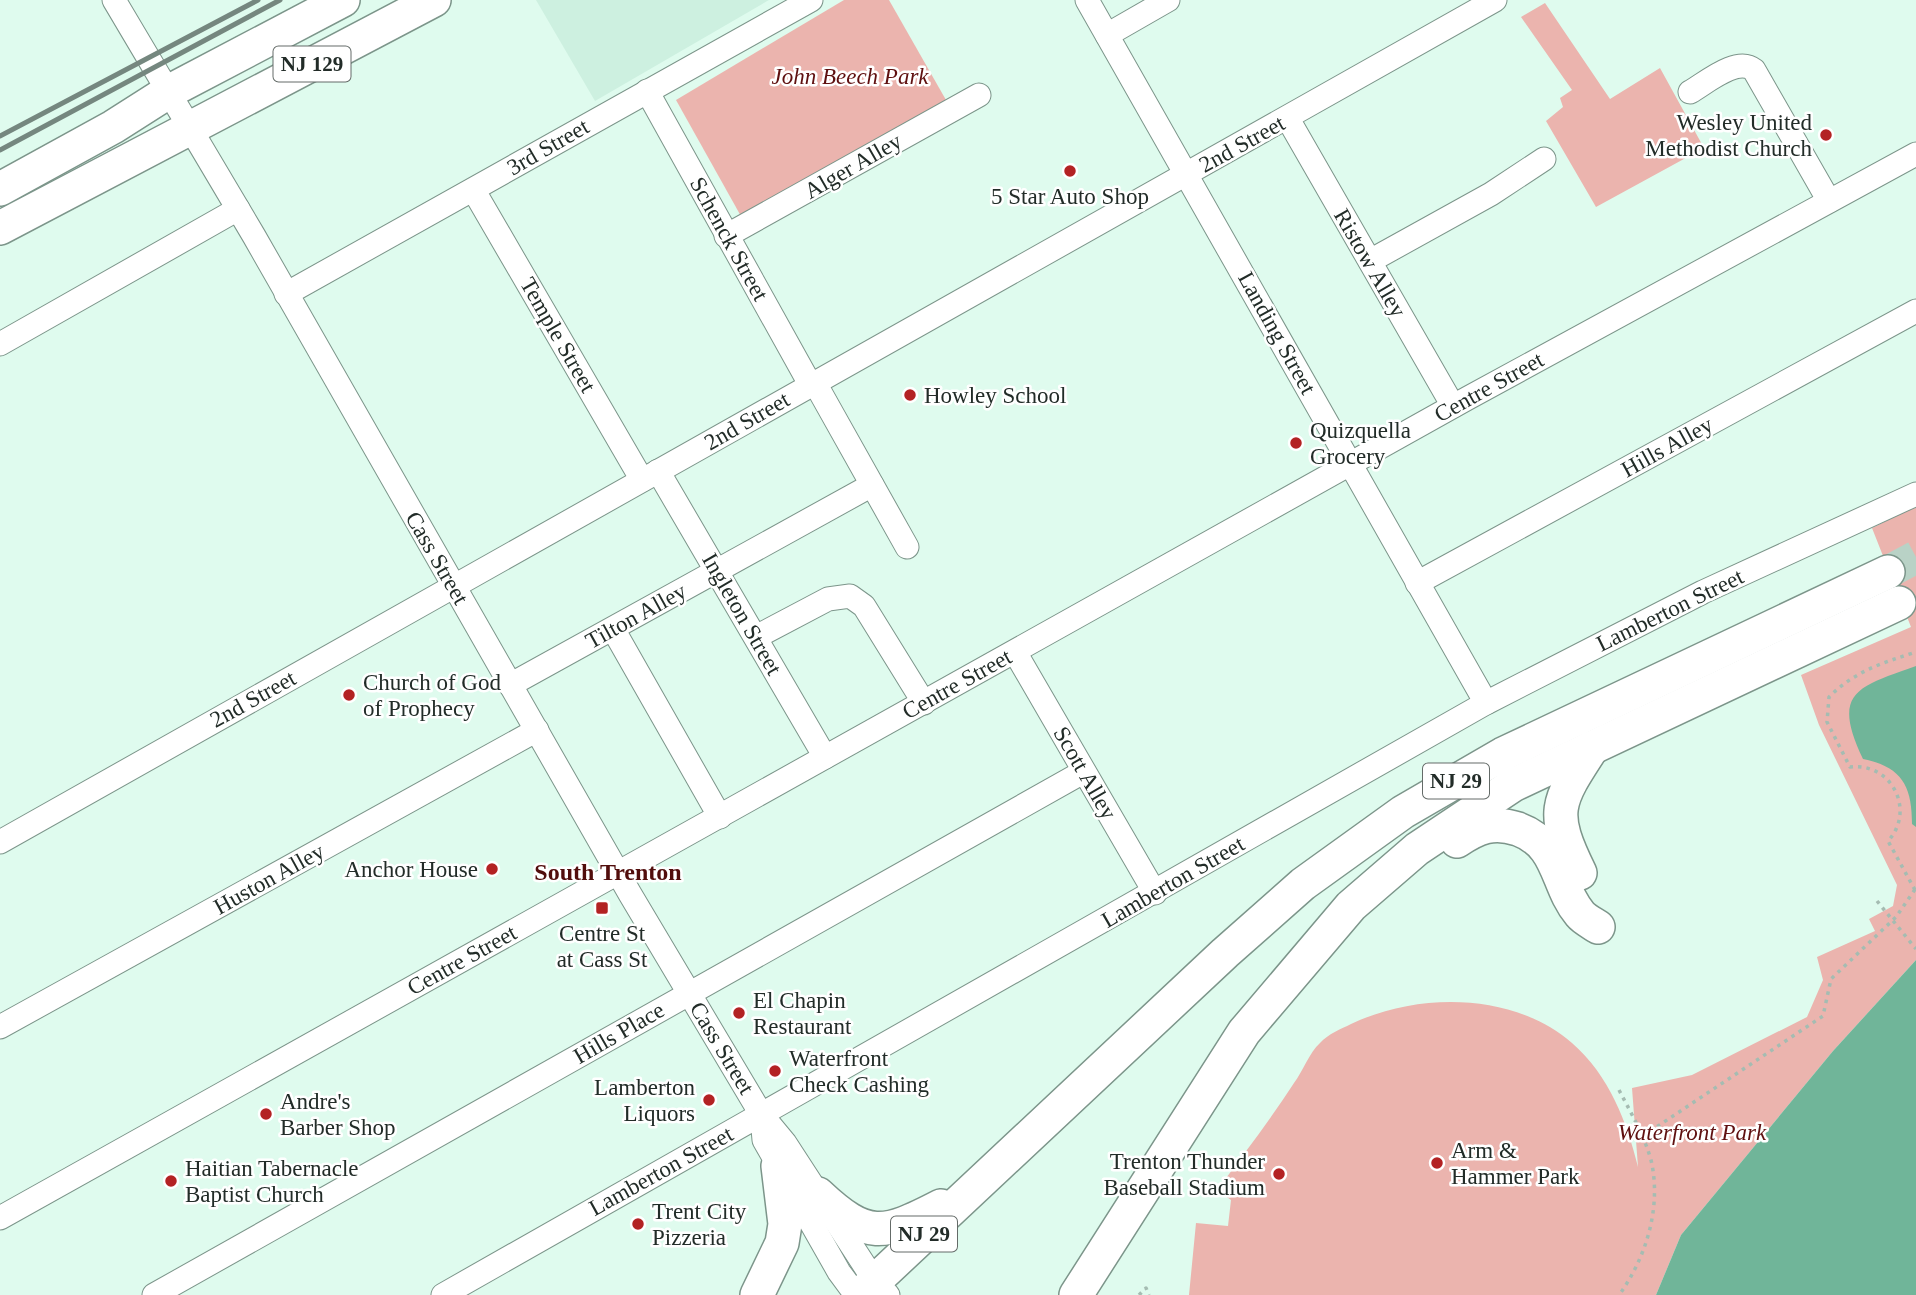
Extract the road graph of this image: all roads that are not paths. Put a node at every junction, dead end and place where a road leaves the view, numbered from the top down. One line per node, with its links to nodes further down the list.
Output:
1 (114, 0): 10 (street, Cass Street)
2 (343, 0): 10 (highway, NJ 129)
3 (434, 0): 14 (highway, NJ 129)
4 (810, 0): 9 (street, 3rd Street)
5 (1087, 0): 8 (street, Landing Street)
6 (1168, 0): 8 (street)
7 (1495, 0): 13 (street, 2nd Street)
8 (1107, 35): 17 (street, Landing Street)
9 (647, 91): 19 (street, 3rd Street); 23 (street, Schenck Street)
10 (168, 92): 14 (street, Cass Street); 18 (highway, NJ 129)
11 (1690, 92): 20 (street)
12 (979, 95): 23 (street, Alger Alley)
13 (1288, 119): 17 (street, 2nd Street); 24 (street, Ristow Alley)
14 (190, 128): 21 (street, Cass Street); 22 (highway, NJ 129)
15 (1916, 153): 20 (street, Centre Street)
16 (1544, 159): 24 (street)
17 (1187, 174): 28 (street, 2nd Street); 30 (street, Landing Street)
18 (0, 189)
19 (474, 191): 25 (street, 3rd Street); 31 (street, Temple Street)
20 (1829, 201): 29 (street, Centre Street)
21 (238, 209): 25 (street, Cass Street); 27 (street)
22 (0, 228)
23 (726, 236): 28 (street, Schenck Street)
24 (1370, 261): 29 (street, Ristow Alley)
25 (286, 294): 38 (street, Cass Street)
26 (1916, 311): 37 (street, Hills Alley)
27 (0, 344)
28 (813, 385): 31 (street, 2nd Street); 32 (street, Schenck Street)
29 (1453, 406): 30 (street, Centre Street)
30 (1351, 465): 37 (street, Landing Street); 42 (street, Centre Street)
31 (650, 476): 35 (street, Ingleton Street); 38 (street, 2nd Street)
32 (872, 485): 34 (street, Schenck Street); 35 (street, Tilton Alley)
33 (1916, 494): 45 (street, Lamberton Street)
34 (907, 547)
35 (717, 570): 40 (street, Tilton Alley); 41 (street, Ingleton Street)
36 (1888, 572): 59 (highway, NJ 29)
37 (1417, 583): 45 (street, Landing Street)
38 (453, 586): 43 (street, Cass Street); 51 (street, 2nd Street)
39 (1899, 603): 47 (highway, NJ 29)
40 (613, 629): 43 (street, Tilton Alley); 50 (street)
41 (756, 637): 44 (street); 48 (street, Ingleton Street)
42 (1015, 652): 44 (street, Centre Street); 49 (street, Scott Alley)
43 (510, 685): 46 (street, Cass Street)
44 (924, 703): 48 (street, Centre Street)
45 (1486, 703): 53 (street, Lamberton Street)
46 (537, 730): 52 (street, Cass Street); 56 (street, Huston Alley)
47 (1592, 748): 54 (highway, NJ 29); 54 (highway)
48 (825, 757): 50 (street, Centre Street)
49 (1083, 772): 53 (street, Scott Alley); 55 (street, Hills Place)
50 (720, 817): 52 (street, Centre Street)
51 (0, 842)
52 (619, 873): 55 (street, Cass Street); 61 (street, Centre Street)
53 (1155, 893): 57 (street, Lamberton Street)
54 (1351, 906): 66 (highway, NJ 29)
55 (689, 992): 57 (street, Cass Street); 63 (street, Hills Place)
56 (0, 1027)
57 (761, 1114): 58 (street, Cass Street); 60 (street, Cass Street); 64 (street, Lamberton Street)
58 (778, 1166): 62 (street, Cass Street); 65 (highway)
59 (974, 1188): 60 (highway); 62 (highway, NJ 29)
60 (818, 1194): 62 (street, Cass Street)
61 (1, 1213)
62 (870, 1291)
63 (154, 1295)
64 (443, 1295)
65 (757, 1295)
66 (1076, 1295)

